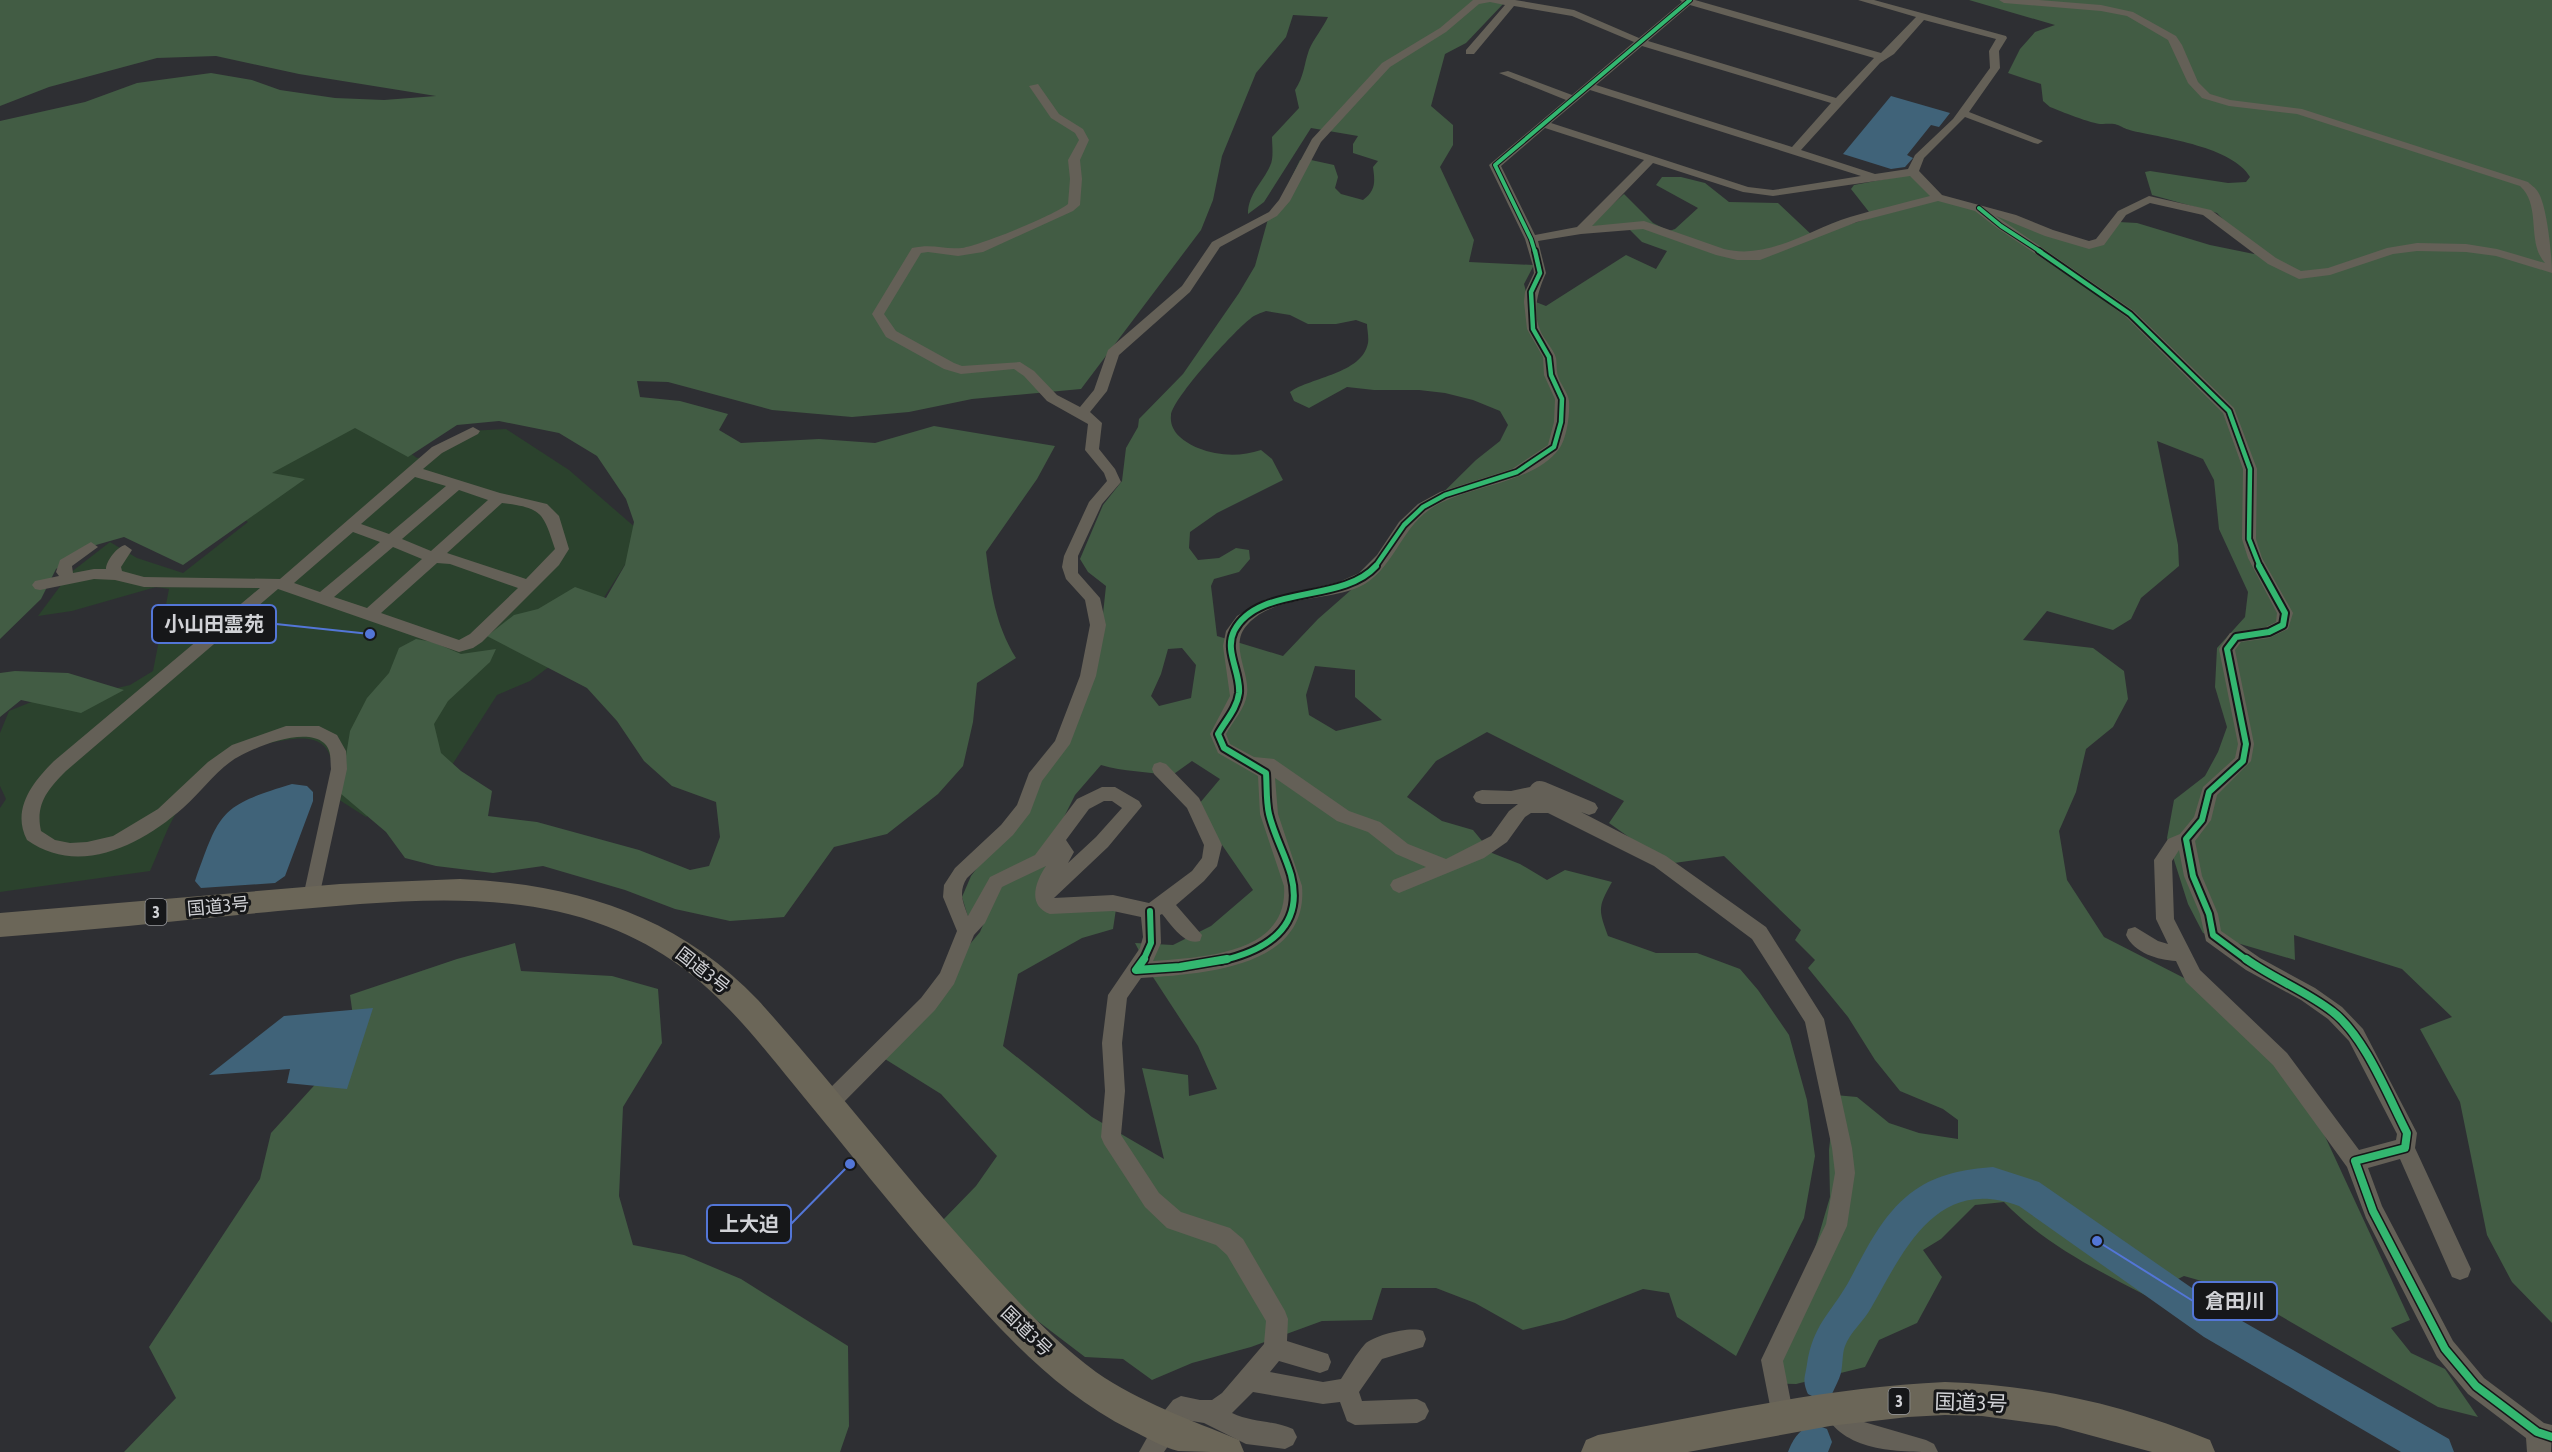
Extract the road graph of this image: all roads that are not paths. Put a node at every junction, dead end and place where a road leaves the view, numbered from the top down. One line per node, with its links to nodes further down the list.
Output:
1 (1487, 0): 29 (street)
2 (1493, 0): 6 (street)
3 (1688, 0): 8 (street); 10 (street)
4 (2004, 0): 27 (street)
5 (1871, 1): 7 (street)
6 (1512, 2): 8 (street); 9 (street)
7 (1922, 16): 10 (street); 16 (street)
8 (1641, 42): 13 (street); 15 (street)
9 (1470, 52)
10 (1883, 57): 15 (street)
11 (1504, 73): 14 (street)
12 (1034, 86): 29 (street)
13 (1590, 86): 14 (street); 19 (street)
14 (1574, 99): 17 (street)
15 (1838, 102): 19 (street)
16 (1963, 112): 18 (street); 21 (street)
17 (1544, 124): 20 (street); 26 (street)
18 (2038, 141)
19 (1793, 152): 22 (street)
20 (1651, 159): 22 (street); 25 (street)
21 (1913, 172): 22 (street); 23 (street)
22 (1850, 175)
23 (1938, 197): 24 (street); 25 (street)
24 (1979, 208): 28 (street); 51 (street)
25 (1581, 230): 26 (street)
26 (1531, 239): 46 (street)
27 (2552, 264)
28 (2552, 269)
29 (1083, 412): 59 (street)
30 (473, 431): 31 (street)
31 (413, 471): 32 (street); 34 (street)
32 (456, 485): 33 (street); 35 (street)
33 (499, 498): 38 (street); 43 (street)
34 (350, 525): 35 (street); 41 (street)
35 (390, 541): 38 (street); 44 (street)
36 (91, 547): 40 (street)
37 (125, 550): 39 (street)
38 (433, 557): 43 (street); 45 (street)
39 (115, 575): 40 (street); 41 (street)
40 (69, 579): 42 (street)
41 (279, 584): 44 (street); 56 (street)
42 (40, 585)
43 (529, 586): 45 (street)
44 (322, 599): 45 (street)
45 (369, 615)
46 (1245, 763): 53 (street); 63 (street)
47 (1160, 769): 57 (street)
48 (1482, 797): 49 (street)
49 (1541, 799): 50 (street); 53 (street); 76 (street)
50 (1589, 808)
51 (2187, 839): 62 (street); 65 (street)
52 (1056, 841): 55 (street); 55 (street); 59 (street)
53 (1443, 866): 54 (street)
54 (1399, 885)
55 (1044, 895): 57 (street)
56 (312, 897): 58 (highway, 国道3号 / 3); 64 (highway, 国道3号 / 3)
57 (1157, 908): 60 (street); 63 (street)
58 (0, 925)
59 (967, 930): 64 (street)
60 (1193, 935)
61 (2135, 935): 62 (street)
62 (2182, 953): 66 (street)
63 (1136, 970): 69 (street)
64 (828, 1104): 78 (highway, 国道3号 / 3)
65 (2405, 1148): 66 (street); 67 (street)
66 (2355, 1161): 79 (street)
67 (2460, 1269)
68 (1415, 1339): 72 (street)
69 (1275, 1349): 70 (street); 71 (street)
70 (1320, 1362)
71 (1248, 1380): 72 (street); 75 (street)
72 (1347, 1390): 74 (street)
73 (1835, 1410): 76 (highway, 国道3号 / 3); 82 (street); 83 (highway, 国道3号 / 3)
74 (1417, 1411)
75 (1206, 1412): 77 (street); 78 (street)
76 (1782, 1418): 81 (highway, 国道3号 / 3)
77 (1285, 1437)
78 (1158, 1440): 80 (highway, 国道3号 / 3)
79 (2542, 1440)
80 (1227, 1452)
81 (1598, 1452)
82 (1926, 1452)
83 (2198, 1452)

